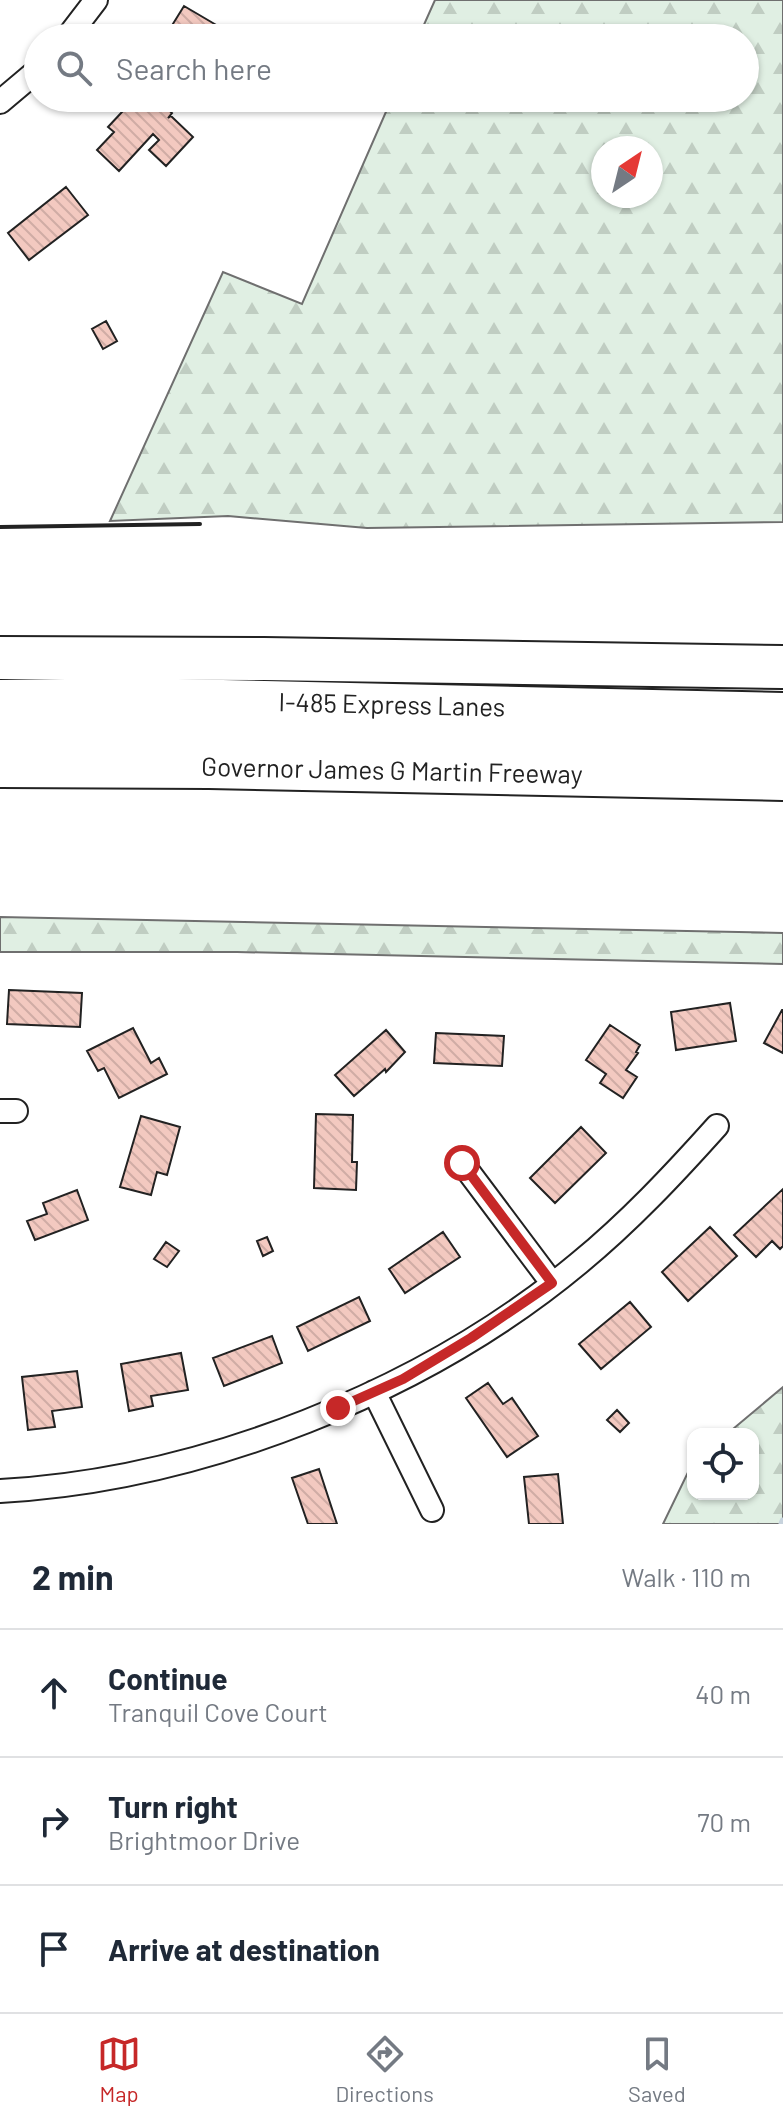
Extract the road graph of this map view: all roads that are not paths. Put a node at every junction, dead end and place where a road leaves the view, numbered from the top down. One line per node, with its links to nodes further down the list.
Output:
1 (96, 0): 2 (street)
2 (78, 24)
3 (24, 82): 4 (street)
4 (0, 102)
5 (0, 658): 6 (highway)
6 (783, 667)
7 (0, 701): 8 (highway, I-485 Express Lanes)
8 (783, 714)
9 (0, 733): 10 (highway, I-485 Express Lanes)
10 (783, 746)
11 (0, 766): 12 (highway, Governor James G Martin Freeway)
12 (783, 779)
13 (717, 1126): 15 (street)
14 (462, 1163): 15 (street)
15 (552, 1283): 16 (street)
16 (374, 1392): 17 (street); 18 (street)
17 (0, 1491)
18 (432, 1510)

